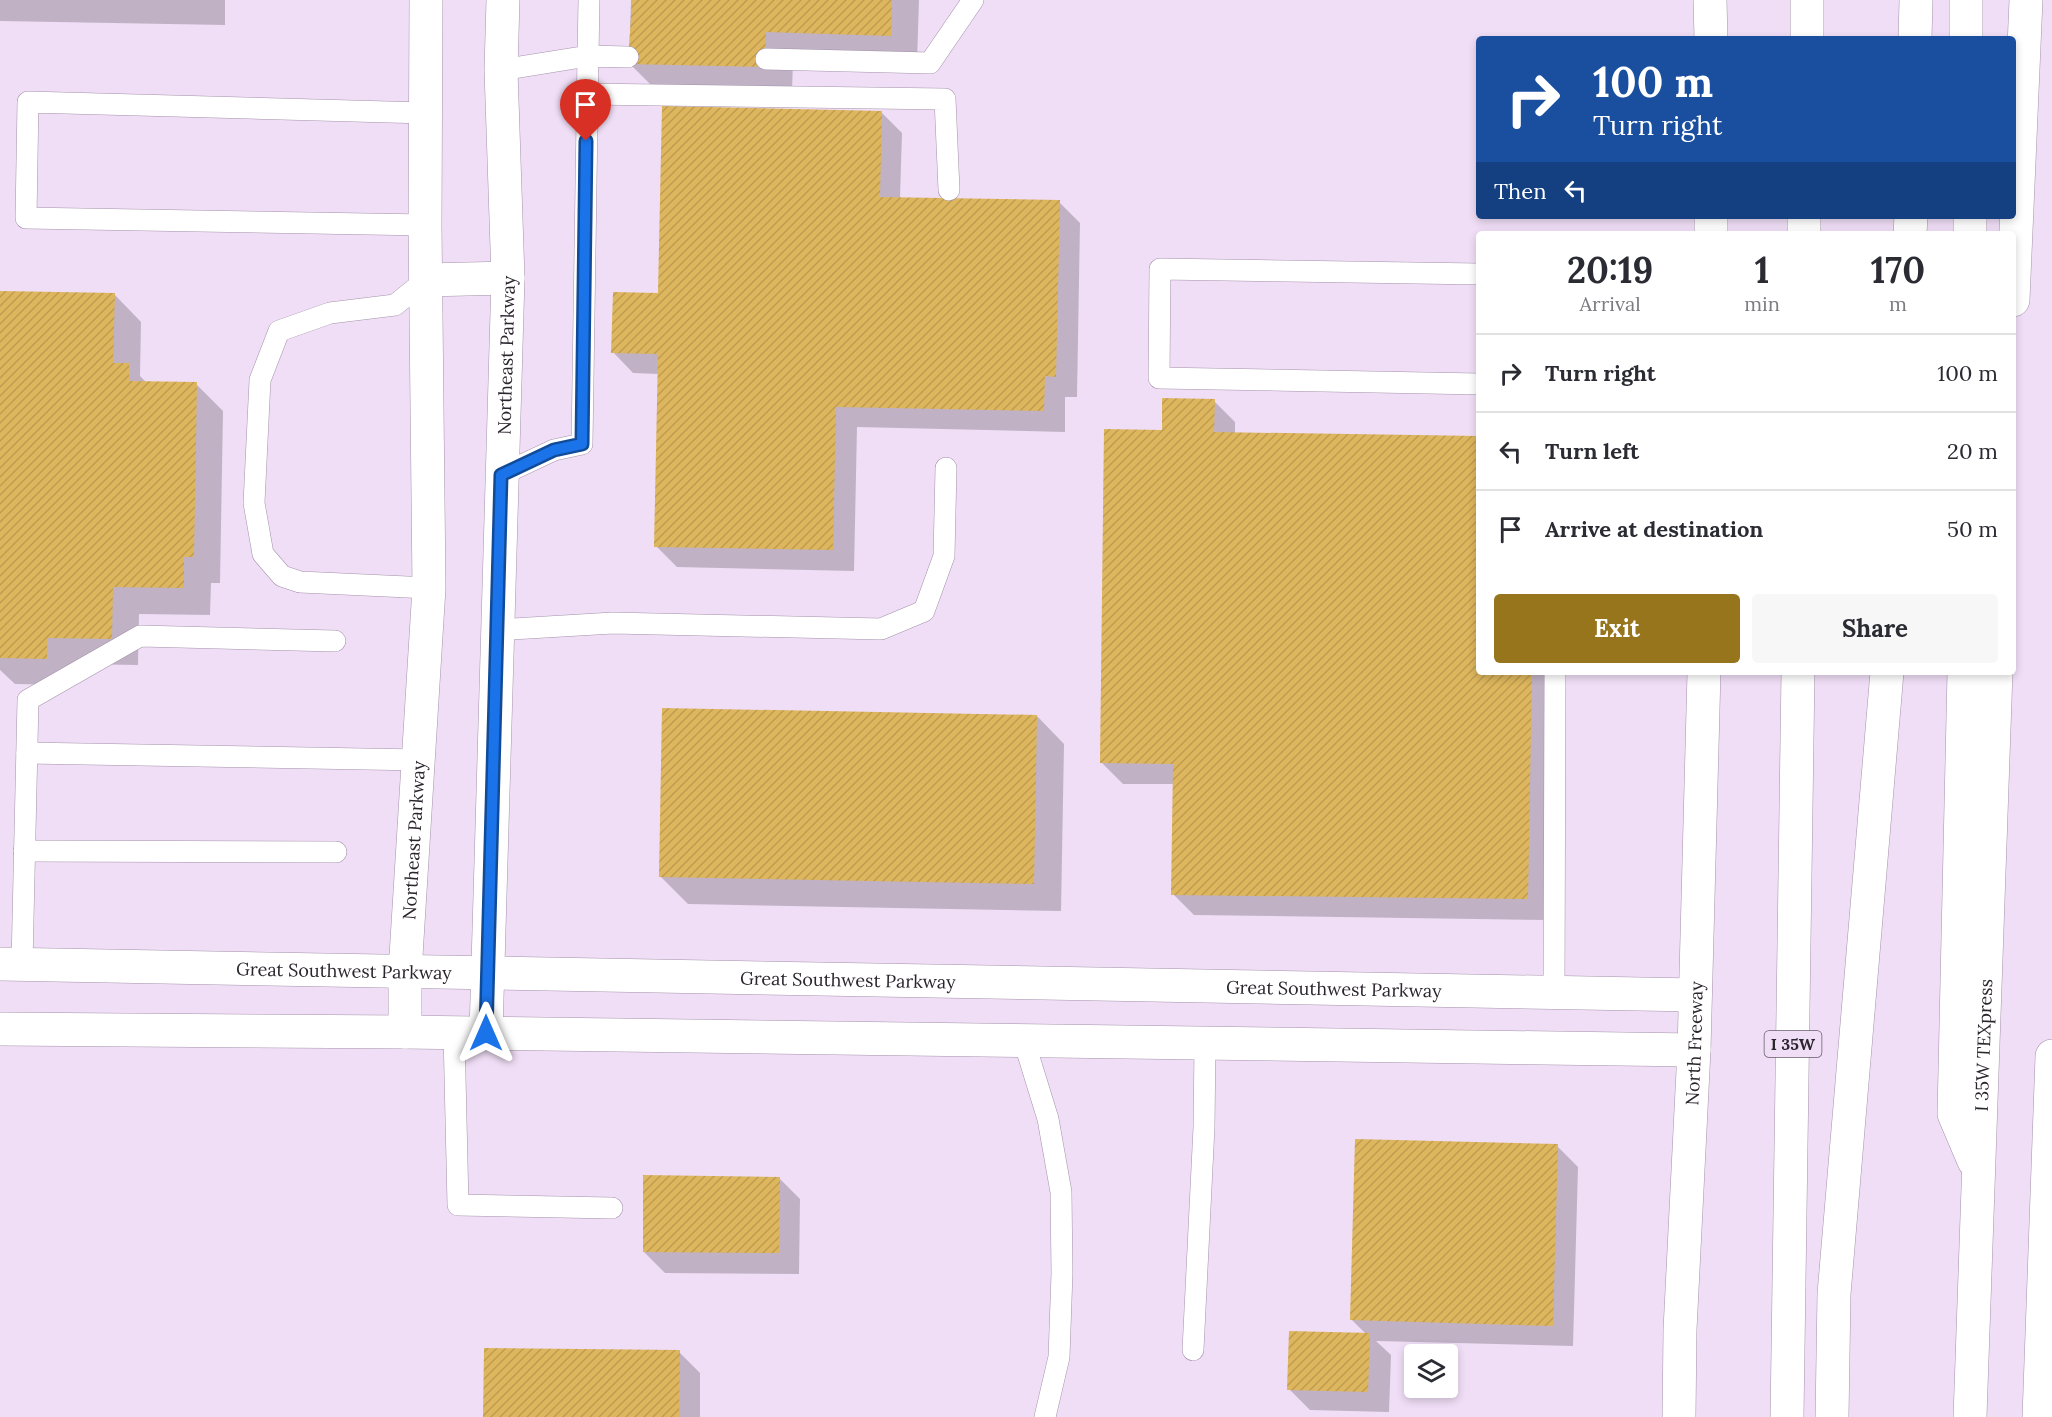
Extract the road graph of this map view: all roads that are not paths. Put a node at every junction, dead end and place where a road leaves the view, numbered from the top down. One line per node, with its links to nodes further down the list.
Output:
1 (426, 0): 19 (main road, Northeast Parkway)
2 (503, 0): 17 (main road, Northeast Parkway)
3 (589, 0): 14 (lane)
4 (973, 0): 16 (lane)
5 (1710, 0): 10 (main road)
6 (1808, 0): 11 (main road)
7 (1916, 0): 12 (main road)
8 (1966, 0): 13 (main road)
9 (2026, 0): 22 (main road)
10 (1711, 36)
11 (1807, 36)
12 (1915, 36)
13 (1966, 36)
14 (588, 56): 15 (lane); 17 (lane); 18 (lane)
15 (628, 57)
16 (766, 59)
17 (501, 70): 24 (main road, Northeast Parkway)
18 (587, 94): 20 (lane); 28 (lane)
19 (425, 112): 21 (main road, Northeast Parkway); 21 (lane)
20 (949, 190)
21 (425, 225): 25 (main road, Northeast Parkway)
22 (2016, 231)
23 (1476, 274): 26 (lane)
24 (508, 278): 25 (main road); 28 (main road, Northeast Parkway)
25 (426, 280): 29 (main road, Northeast Parkway); 29 (lane)
26 (1476, 384)
27 (946, 468): 30 (lane)
28 (501, 475): 30 (main road, Northeast Parkway)
29 (429, 588): 39 (main road, Northeast Parkway)
30 (497, 630): 44 (main road, Northeast Parkway)
31 (335, 641): 38 (lane)
32 (1555, 675): 45 (lane)
33 (1704, 675): 46 (main road, North Freeway)
34 (1798, 675): 59 (main road, I 35W)
35 (1887, 675): 60 (main road)
36 (1964, 675): 54 (main road)
37 (1996, 675): 54 (main road, I 35W TEXpress)
38 (27, 753): 39 (lane); 40 (lane)
39 (420, 760): 43 (main road, Northeast Parkway)
40 (24, 851): 41 (lane); 42 (lane)
41 (336, 852)
42 (11, 964): 43 (main road, Great Southwest Parkway)
43 (405, 972): 44 (main road, Great Southwest Parkway); 48 (main road, Northeast Parkway)
44 (486, 974): 45 (main road, Great Southwest Parkway); 49 (main road, Northeast Parkway)
45 (1554, 993): 46 (main road, Great Southwest Parkway)
46 (1695, 994): 52 (main road, North Freeway)
47 (0, 1029): 48 (main road)
48 (405, 1032): 49 (main road)
49 (470, 1033): 50 (main road); 55 (lane)
50 (1024, 1041): 51 (main road); 57 (lane)
51 (1205, 1045): 52 (main road); 56 (lane)
52 (1694, 1050): 58 (main road, North Freeway)
53 (2052, 1056): 62 (main road)
54 (1978, 1170): 61 (main road, I 35W TEXpress)
55 (612, 1208)
56 (1193, 1350)
57 (1045, 1417)
58 (1679, 1417)
59 (1788, 1417)
60 (1832, 1417)
61 (1970, 1417)
62 (2039, 1417)

